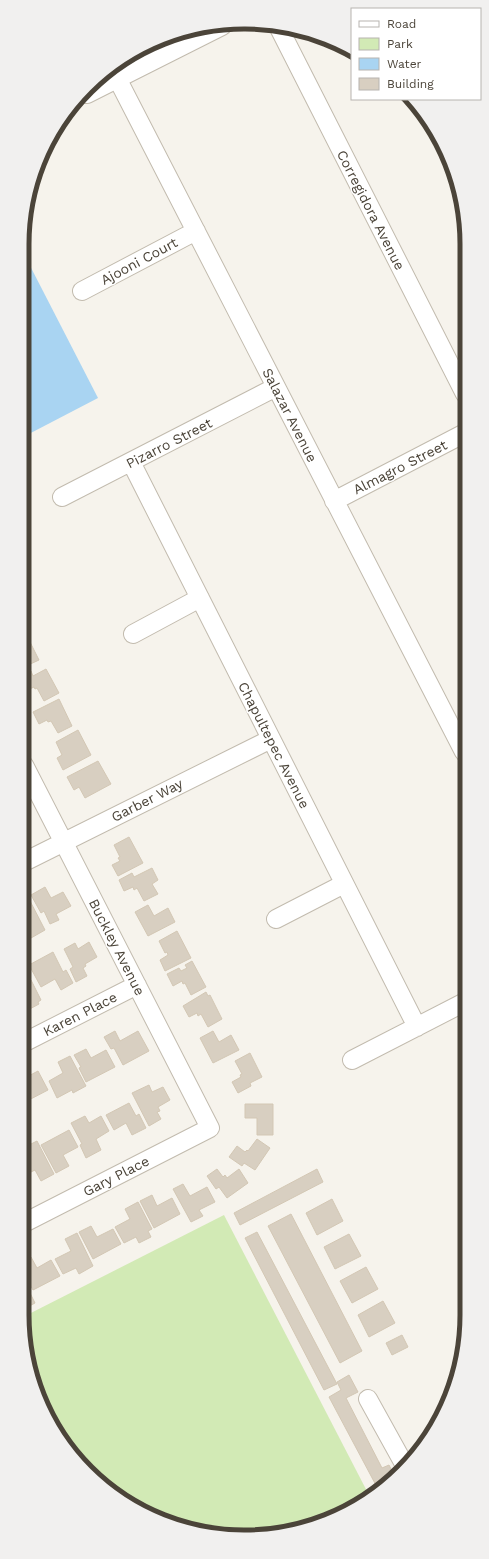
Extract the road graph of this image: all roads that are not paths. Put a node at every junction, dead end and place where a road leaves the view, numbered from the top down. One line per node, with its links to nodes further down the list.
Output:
1 (281, 32): 8 (street, Corregidora Avenue)
2 (199, 34): 3 (street)
3 (189, 37): 4 (street)
4 (117, 78): 5 (street); 6 (street, Salazar Avenue)
5 (94, 90)
6 (196, 231): 7 (street, Ajooni Court); 9 (street, Salazar Avenue)
7 (82, 291)
8 (460, 384)
9 (276, 387): 11 (street, Pizarro Street); 13 (street, Salazar Avenue)
10 (460, 436): 13 (street, Almagro Street)
11 (131, 462): 12 (street, Pizarro Street); 14 (street, Chapultepec Avenue)
12 (62, 497)
13 (334, 501): 17 (street, Salazar Avenue)
14 (200, 598): 15 (street); 16 (street, Chapultepec Avenue)
15 (132, 634)
16 (271, 739): 19 (street, Garber Way); 21 (street, Chapultepec Avenue)
17 (460, 744)
18 (29, 775): 19 (street, Buckley Avenue)
19 (64, 842): 20 (street, Garber Way); 23 (street, Buckley Avenue)
20 (29, 860)
21 (344, 884): 22 (street); 25 (street, Chapultepec Avenue)
22 (276, 919)
23 (137, 985): 26 (street, Karen Place); 28 (street, Buckley Avenue)
24 (460, 1005): 25 (street)
25 (417, 1027): 27 (street)
26 (29, 1040)
27 (352, 1060)
28 (210, 1128): 29 (street, Gary Place)
29 (29, 1220)
30 (368, 1399): 31 (street)
31 (403, 1461)

